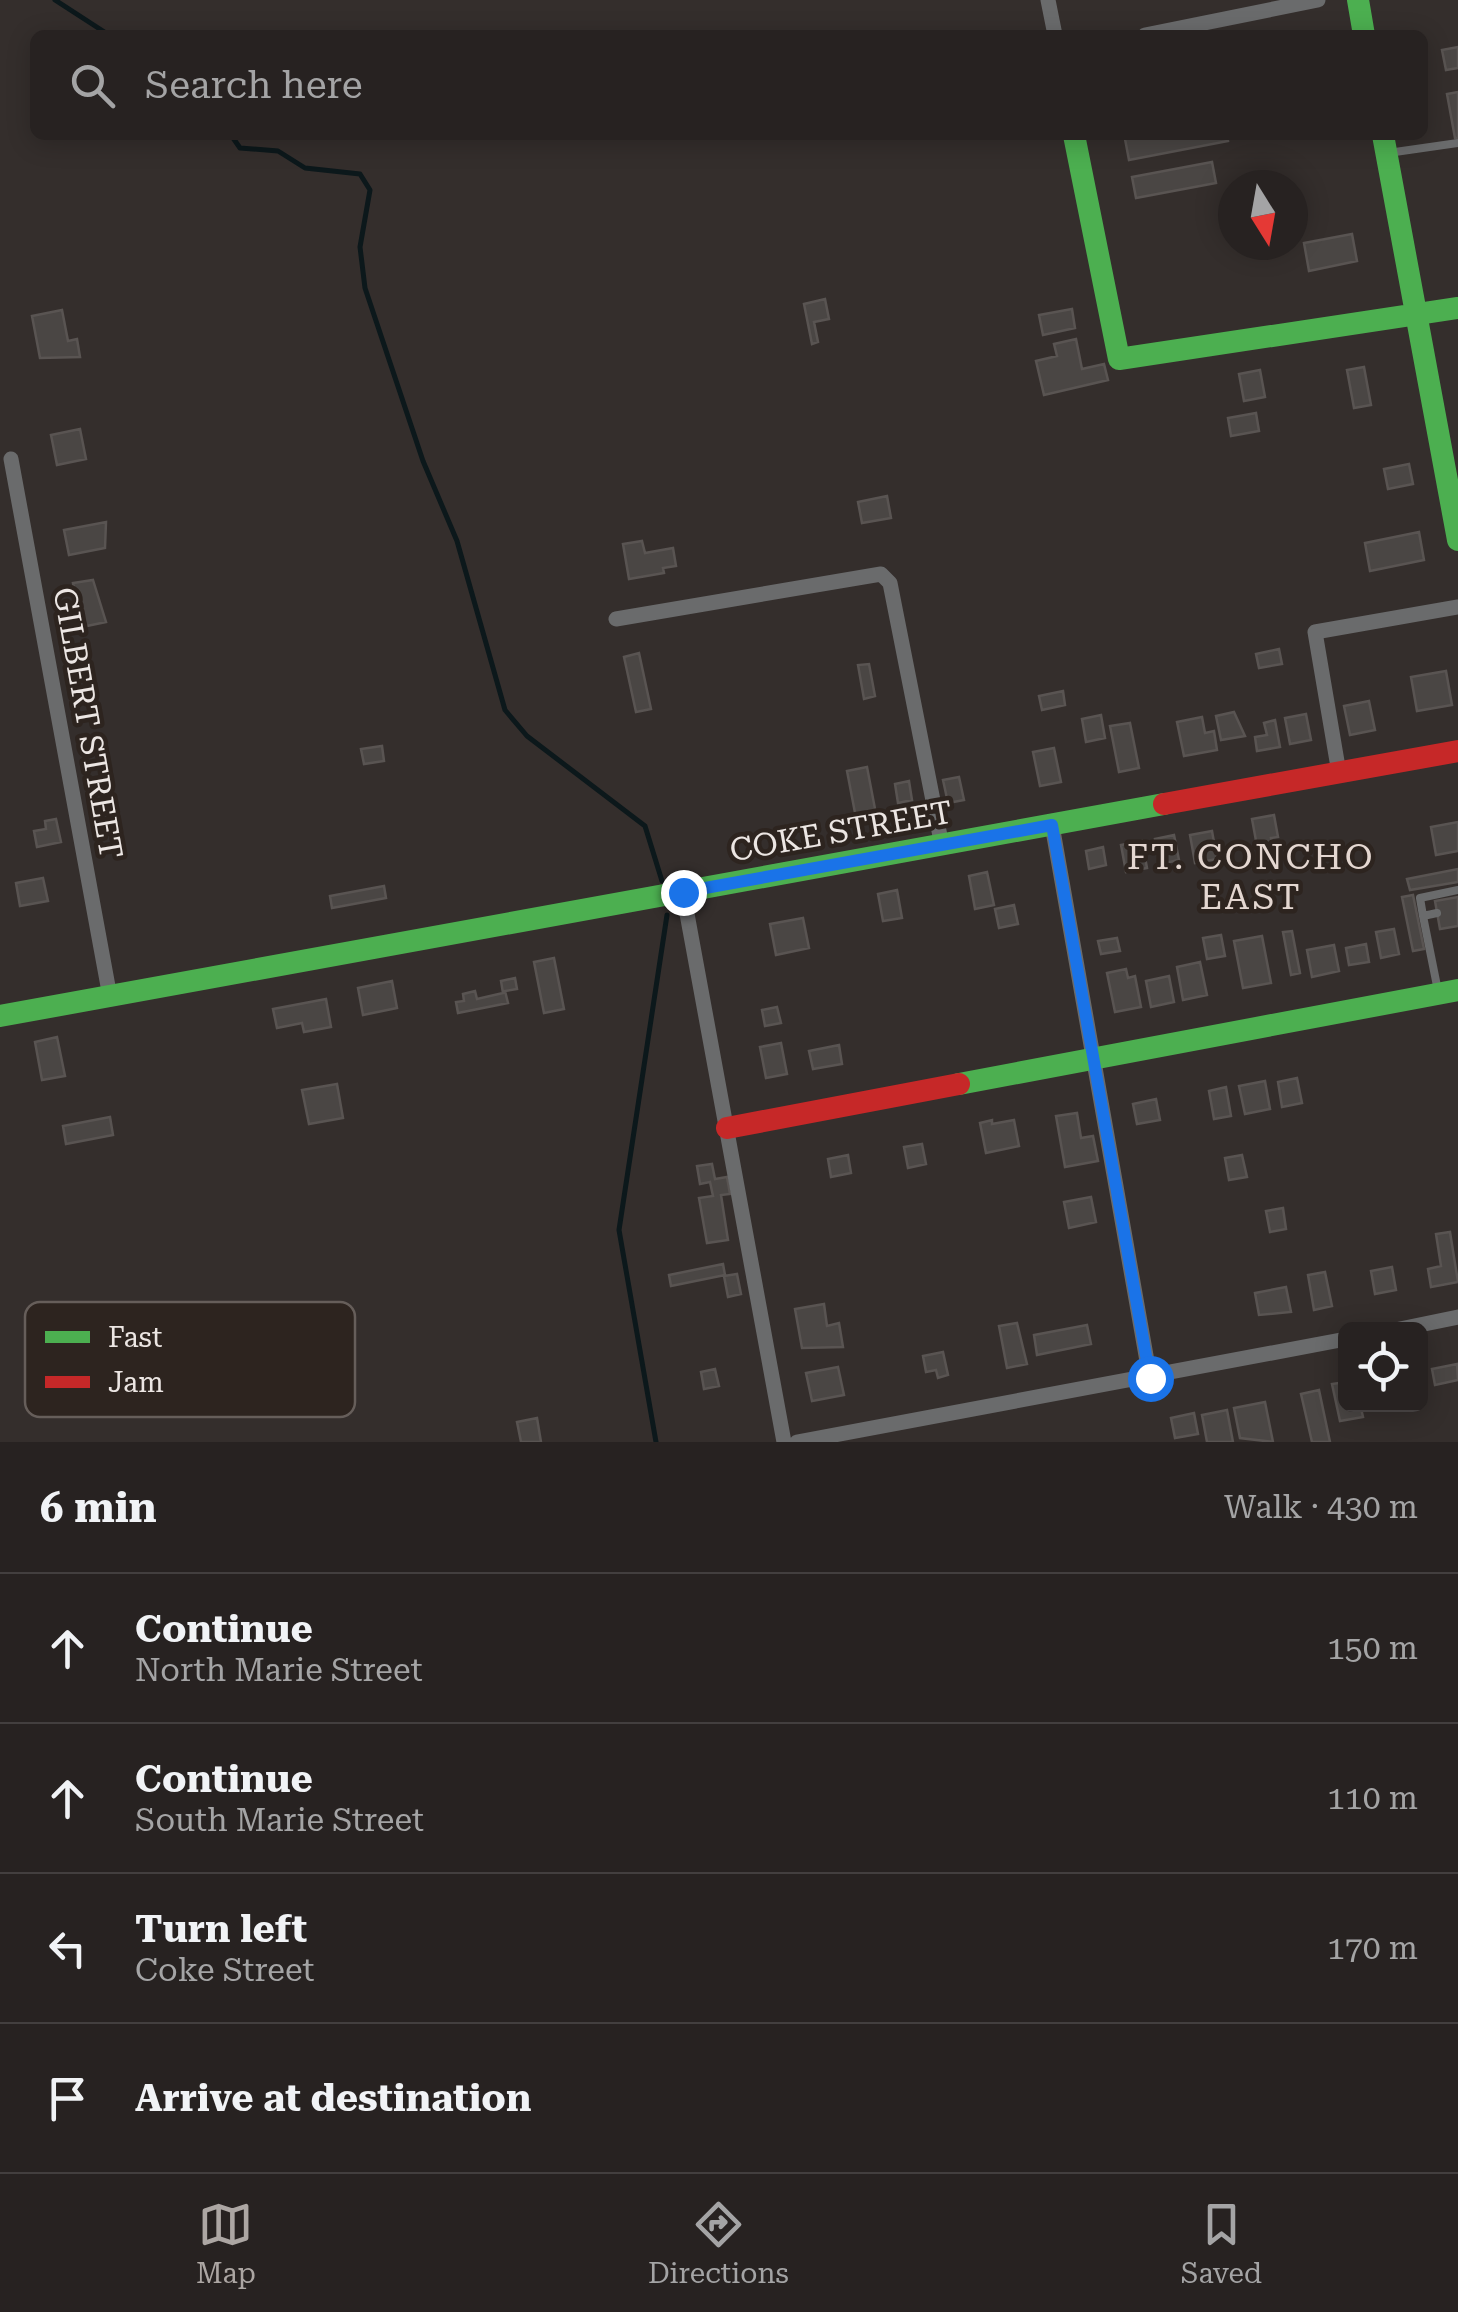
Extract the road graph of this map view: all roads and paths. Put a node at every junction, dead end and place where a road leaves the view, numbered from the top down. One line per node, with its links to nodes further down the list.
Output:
1 (1048, 0): 4 (street)
2 (1318, 0): 5 (street)
3 (1358, 0): 6 (street)
4 (1053, 30)
5 (1170, 30)
6 (1363, 30)
7 (1075, 140): 11 (street)
8 (1458, 143): 9 (lane)
9 (1384, 144): 11 (street)
10 (1458, 308): 11 (street)
11 (1416, 315): 13 (street)
12 (11, 459): 25 (street, GILBERT STREET)
13 (1458, 540)
14 (1458, 607): 17 (street)
15 (616, 619): 19 (street)
16 (1458, 751): 17 (street, COKE STREET)
17 (1339, 772): 18 (street, COKE STREET)
18 (1052, 825): 19 (street, COKE STREET); 27 (street)
19 (942, 846): 21 (street, COKE STREET)
20 (1458, 890): 23 (lane)
21 (683, 892): 25 (street, COKE STREET); 28 (street)
22 (1437, 913): 23 (lane)
23 (1423, 916): 24 (lane)
24 (1448, 992): 27 (street)
25 (110, 997): 26 (street, COKE STREET)
26 (0, 1016)
27 (1096, 1058): 28 (street); 32 (street)
28 (727, 1128): 33 (street)
29 (1458, 1317): 30 (street)
30 (1428, 1323)
31 (1338, 1341): 32 (street)
32 (1150, 1378): 34 (street)
33 (784, 1442)
34 (797, 1442)

